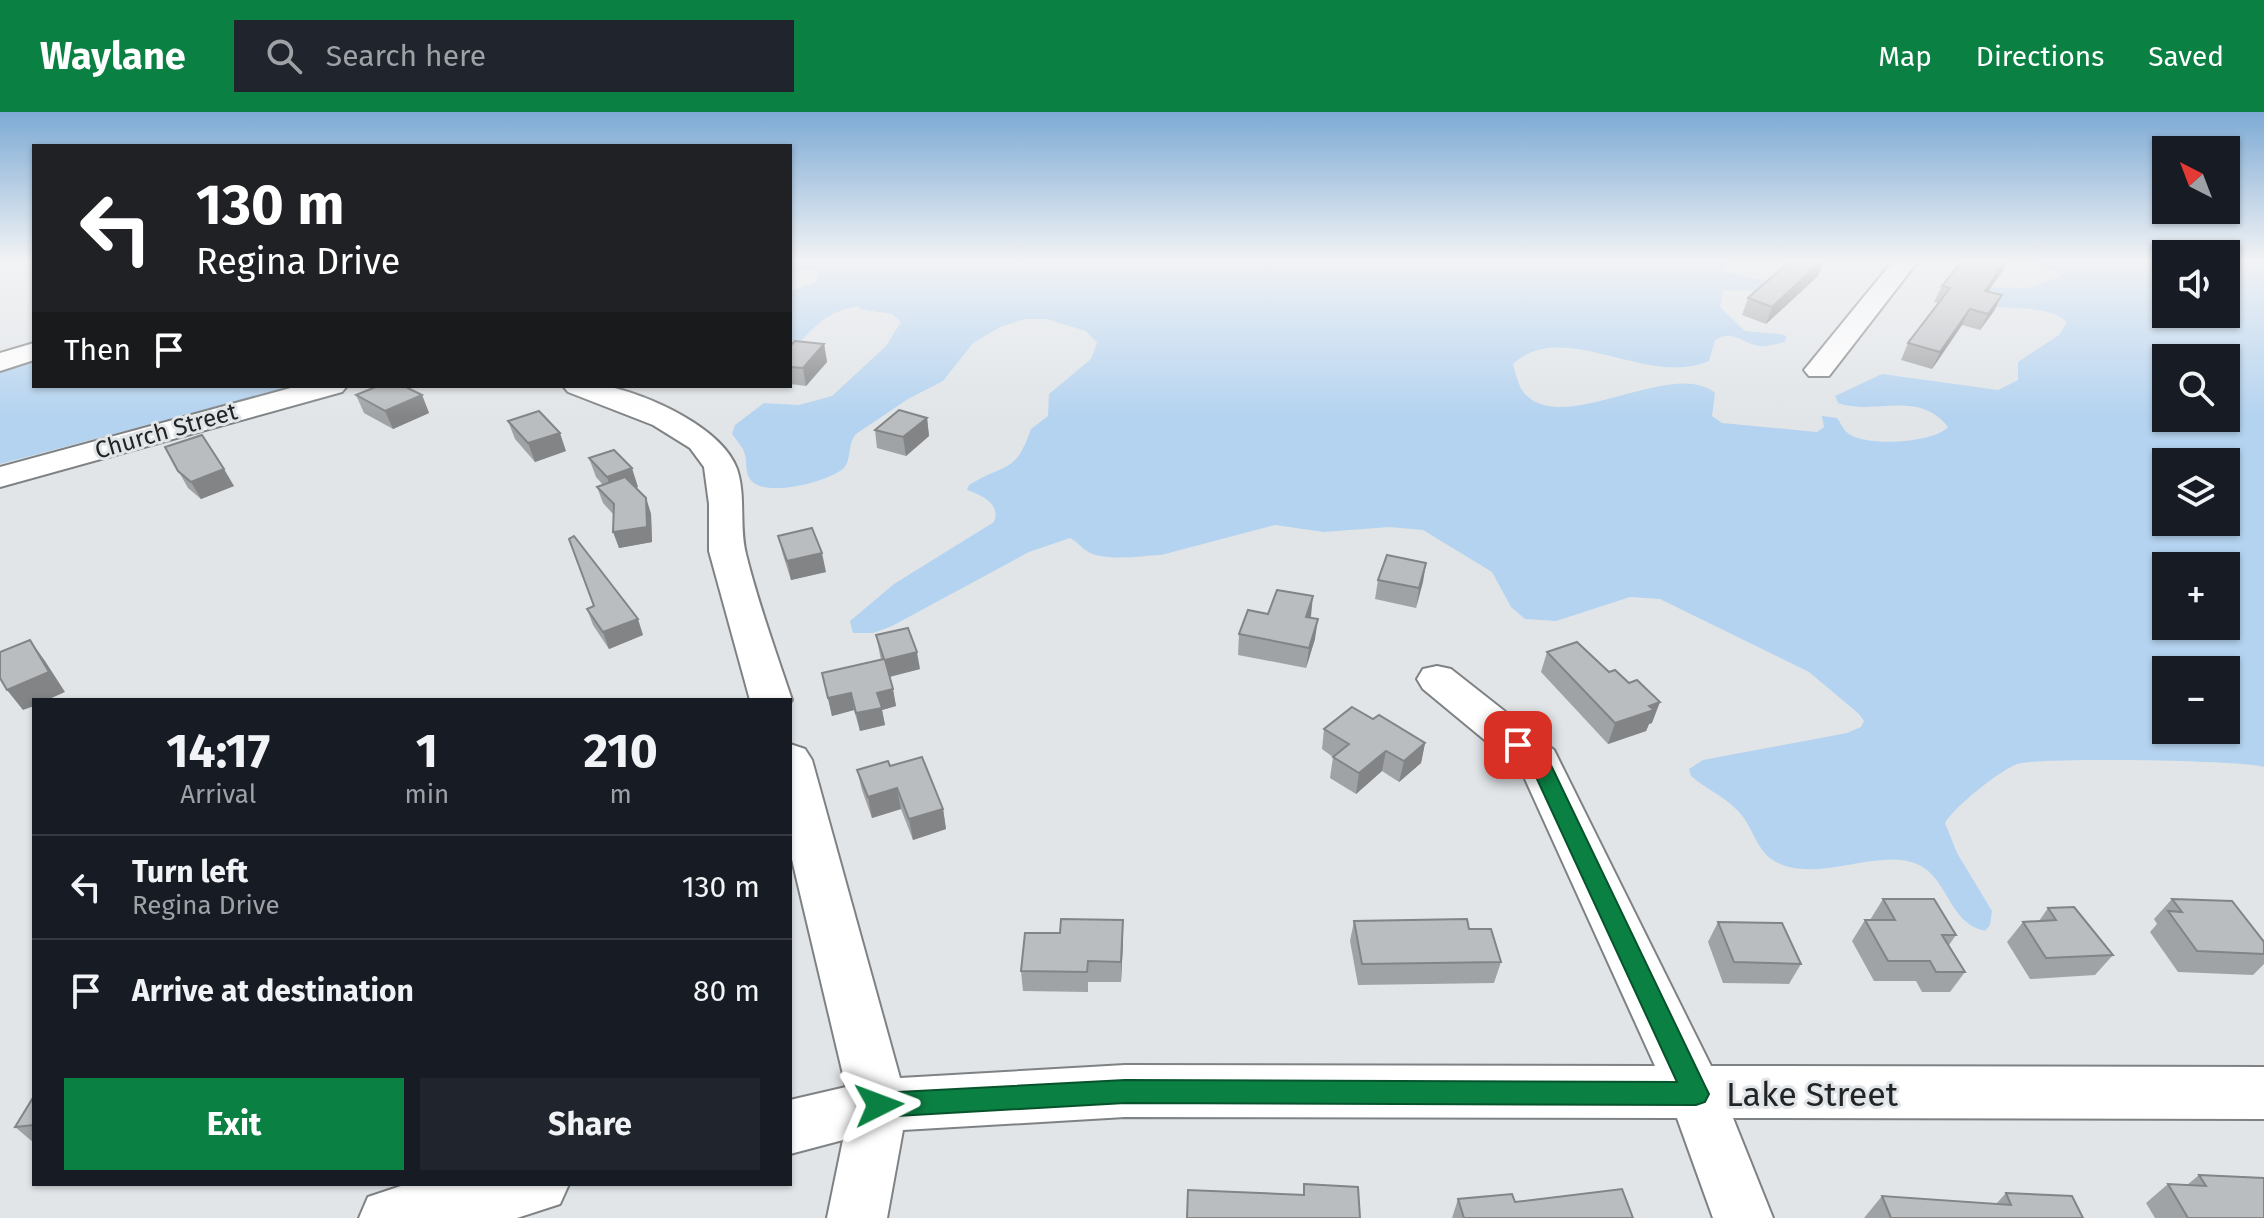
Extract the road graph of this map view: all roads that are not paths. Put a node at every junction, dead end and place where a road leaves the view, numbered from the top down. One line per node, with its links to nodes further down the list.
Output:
1 (1865, 313): 4 (street)
2 (32, 352): 3 (street)
3 (0, 362)
4 (1819, 370)
5 (325, 388): 7 (street, Church Street)
6 (583, 388): 9 (street)
7 (0, 477)
8 (1437, 679): 12 (street)
9 (770, 698)
10 (792, 768): 13 (street)
11 (2264, 1093): 12 (street, Lake Street)
12 (1696, 1094): 13 (street, Lake Street); 18 (street)
13 (879, 1105): 14 (street, Lake Street); 17 (street)
14 (792, 1127)
15 (530, 1186): 16 (street)
16 (389, 1218)
17 (857, 1218)
18 (1743, 1218)

